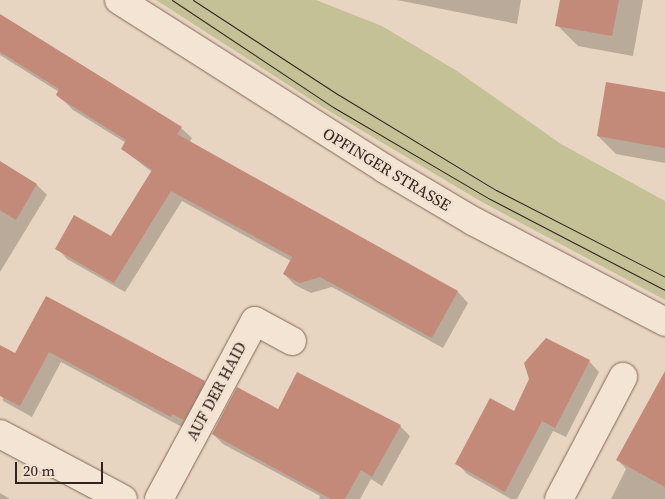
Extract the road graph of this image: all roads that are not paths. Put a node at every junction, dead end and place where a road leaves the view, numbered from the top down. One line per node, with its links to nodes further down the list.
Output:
1 (119, 0): 2 (street, OPFINGER STRASSE)
2 (665, 322)
3 (292, 341): 7 (street, AUF DER HAID)
4 (623, 377): 8 (street)
5 (0, 434): 6 (street)
6 (123, 499)
7 (159, 499)
8 (558, 499)

